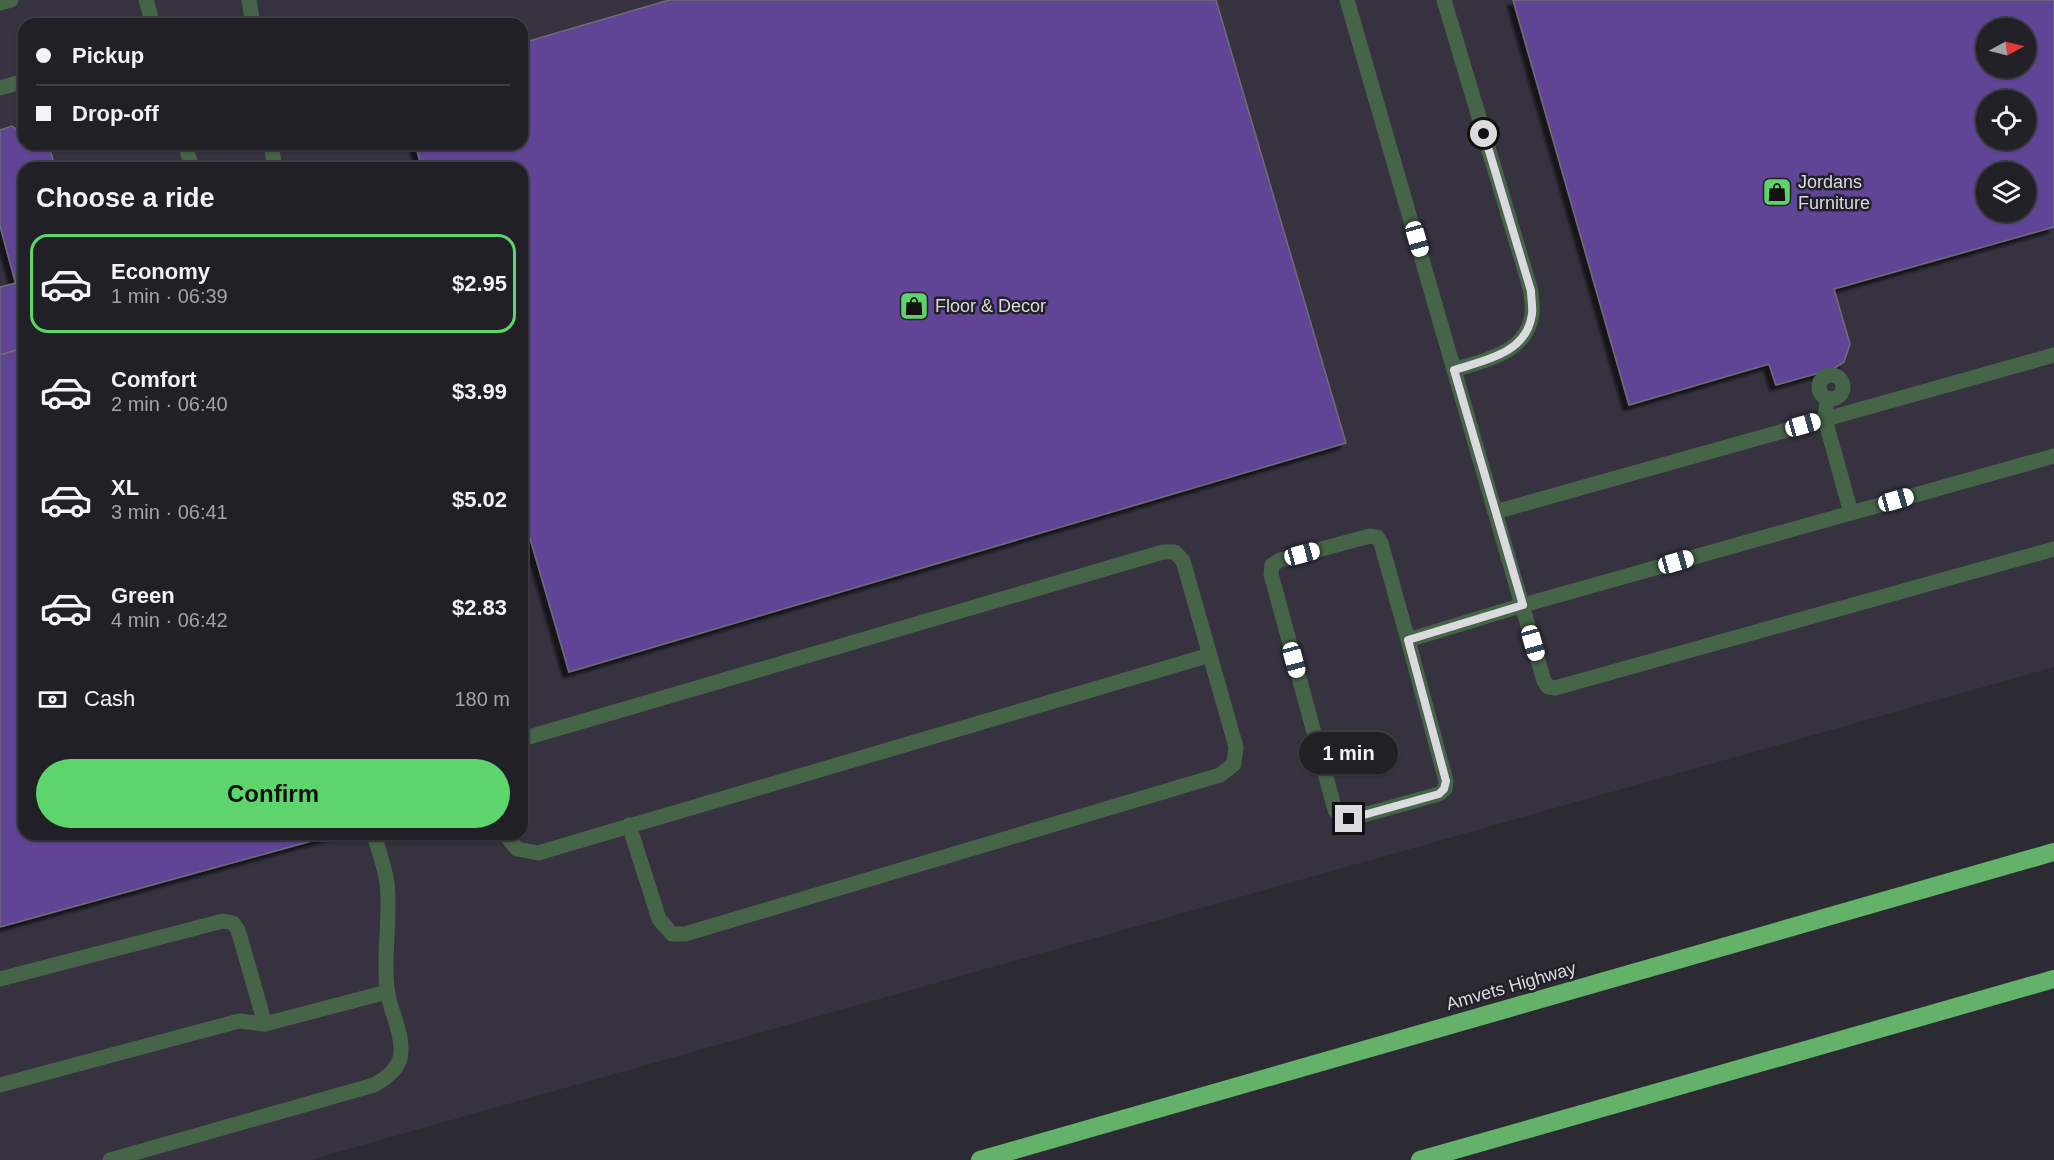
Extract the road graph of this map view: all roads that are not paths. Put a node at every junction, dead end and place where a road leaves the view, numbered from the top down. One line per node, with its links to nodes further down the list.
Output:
1 (12, 0): 6 (street)
2 (146, 0): 7 (street)
3 (249, 0): 8 (street)
4 (1347, 0): 10 (street)
5 (1444, 0): 10 (street)
6 (0, 3)
7 (151, 18)
8 (252, 18)
9 (2054, 355): 12 (street)
10 (1454, 370): 14 (street)
11 (1837, 376): 12 (street)
12 (1824, 419): 14 (street); 15 (street)
13 (2054, 456): 15 (street)
14 (1495, 512): 17 (street)
15 (1851, 513): 17 (street)
16 (2054, 549): 17 (street)
17 (1523, 605): 18 (street)
18 (1408, 640): 18 (street)
19 (1210, 655): 20 (street); 21 (street); 21 (street)
20 (528, 737)
21 (629, 825): 23 (street)
22 (376, 840): 27 (street)
23 (510, 840)
24 (2054, 852): 31 (highway, Amvets Highway)
25 (0, 979): 28 (street)
26 (2054, 979): 32 (highway)
27 (387, 992): 28 (street); 30 (street)
28 (265, 1024): 29 (street)
29 (0, 1085)
30 (110, 1160)
31 (980, 1160)
32 (1420, 1160)

